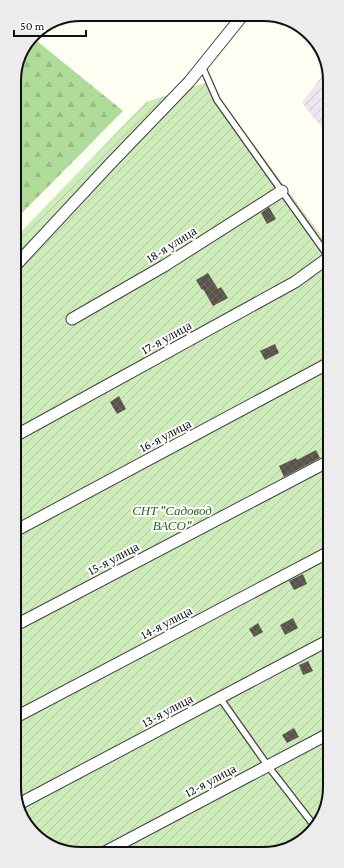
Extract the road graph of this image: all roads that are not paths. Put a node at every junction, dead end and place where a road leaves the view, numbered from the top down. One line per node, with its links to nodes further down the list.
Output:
1 (238, 21): 2 (street)
2 (202, 66): 3 (lane); 5 (street)
3 (282, 191): 4 (lane); 7 (street, 18-я улица)
4 (323, 250)
5 (21, 260)
6 (323, 261): 9 (street, 17-я улица)
7 (72, 319)
8 (323, 366): 11 (street, 16-я улица)
9 (21, 433)
10 (323, 463): 13 (street, 15-я улица)
11 (21, 528)
12 (323, 555): 16 (street, 14-я улица)
13 (21, 622)
14 (323, 643): 15 (street, 13-я улица)
15 (220, 698): 18 (lane); 19 (street, 13-я улица)
16 (21, 714)
17 (323, 736): 18 (street, 12-я улица)
18 (268, 766): 20 (lane); 21 (street, 12-я улица)
19 (23, 801)
20 (312, 822)
21 (114, 847)

